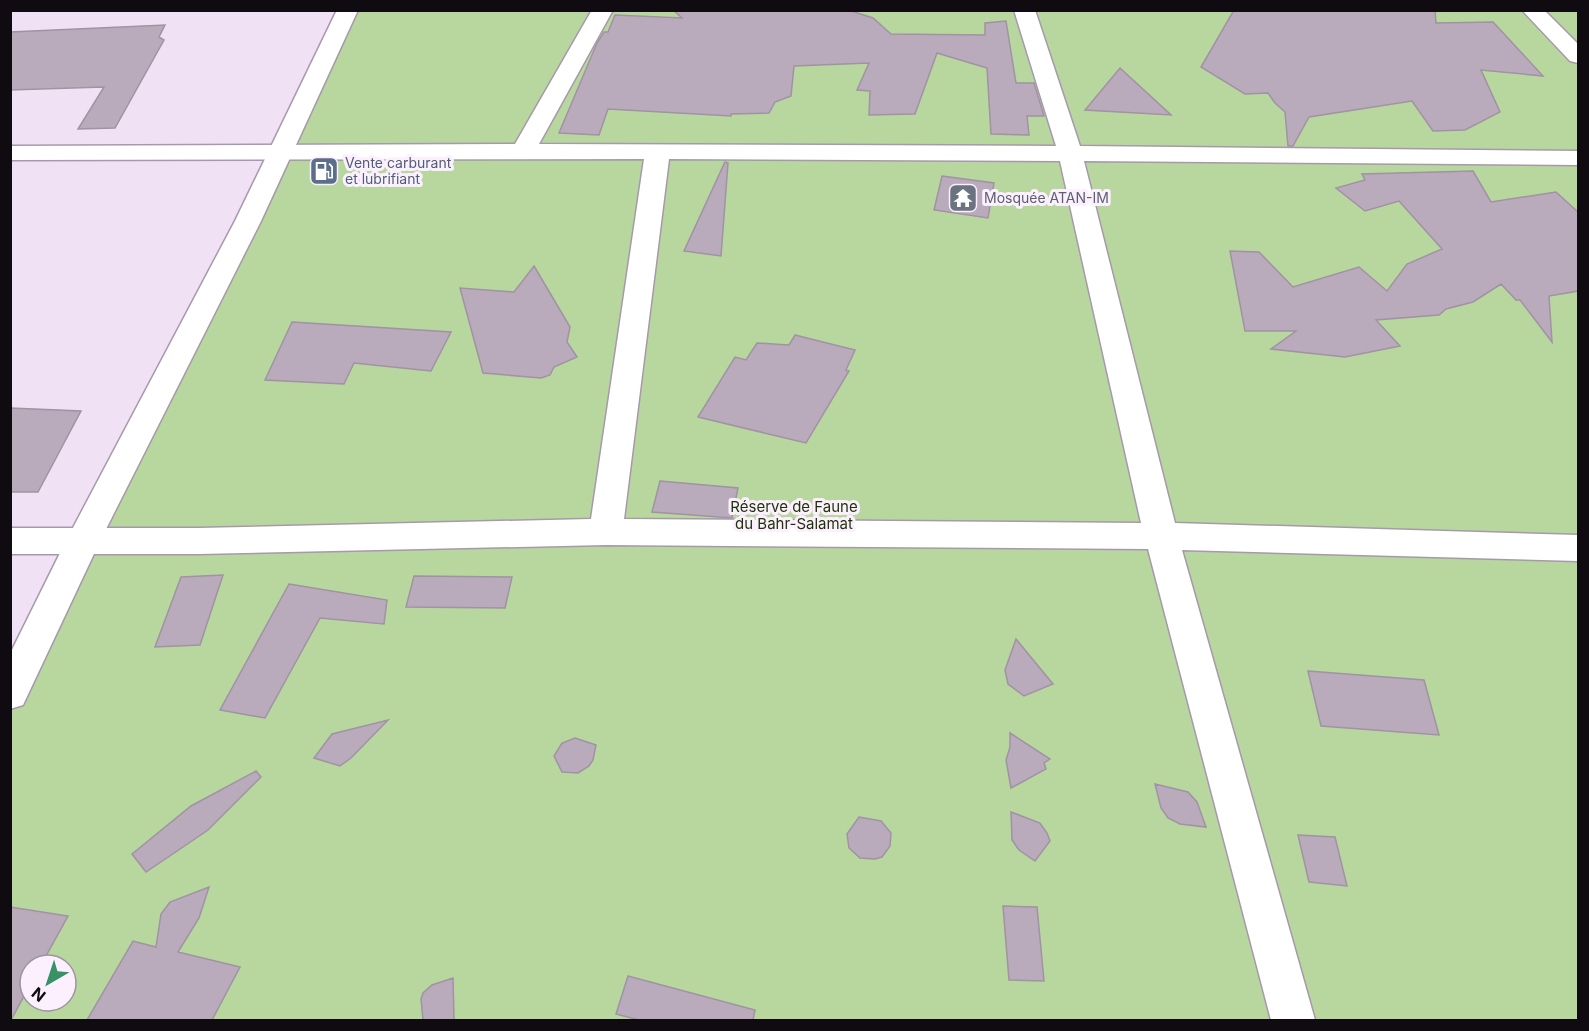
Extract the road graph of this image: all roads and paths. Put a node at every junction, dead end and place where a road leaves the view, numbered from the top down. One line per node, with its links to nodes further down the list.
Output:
1 (348, 10): 6 (street)
2 (603, 10): 7 (street)
3 (1024, 10): 10 (street)
4 (1532, 10): 5 (street)
5 (1578, 56)
6 (282, 150): 7 (street); 8 (street); 15 (street)
7 (522, 152): 9 (street)
8 (10, 153)
9 (657, 153): 10 (street); 12 (street)
10 (1070, 153): 11 (street); 13 (street)
11 (1578, 158)
12 (606, 532): 13 (street); 15 (street)
13 (1161, 536): 16 (street); 18 (street)
14 (10, 541): 15 (street)
15 (83, 541): 17 (street)
16 (1578, 548)
17 (10, 693)
18 (1293, 1020)

